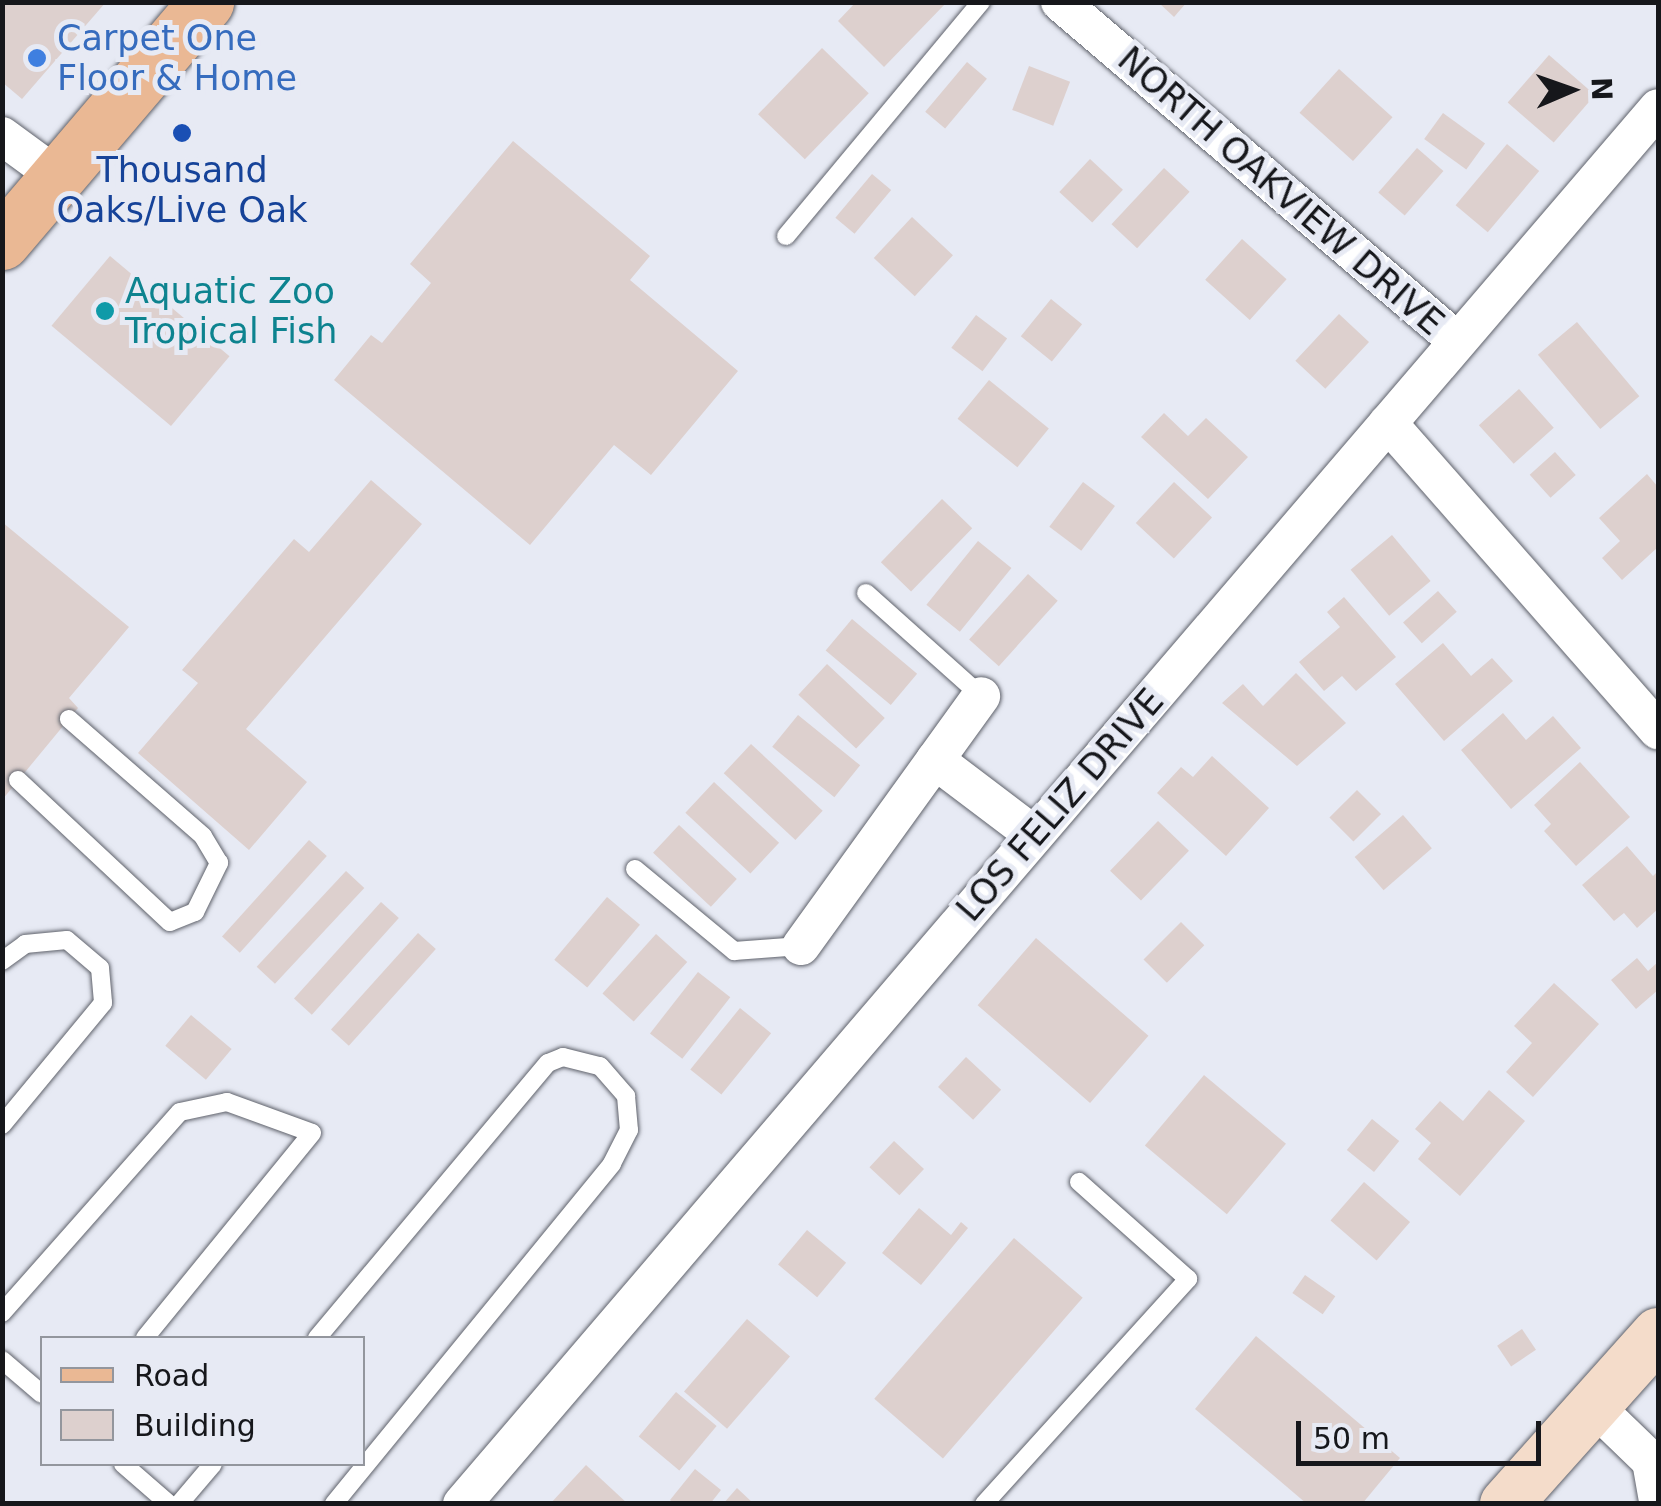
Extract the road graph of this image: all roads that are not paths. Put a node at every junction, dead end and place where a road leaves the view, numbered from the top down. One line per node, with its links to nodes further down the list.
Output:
1 (206, 2): 6 (main road)
2 (981, 2): 7 (lane)
3 (1060, 2): 9 (street, NORTH OAKVIEW DRIVE)
4 (1658, 108): 9 (street, LOS FELIZ DRIVE)
5 (2, 136): 6 (street)
6 (58, 177): 8 (main road)
7 (786, 236)
8 (2, 242)
9 (1456, 342): 10 (street, LOS FELIZ DRIVE)
10 (1388, 422): 14 (street); 17 (street, LOS FELIZ DRIVE)
11 (866, 593): 12 (lane)
12 (981, 696): 15 (street)
13 (69, 719): 16 (lane)
14 (1658, 730)
15 (935, 760): 17 (street); 19 (street)
16 (18, 780)
17 (1034, 835): 37 (street, LOS FELIZ DRIVE)
18 (635, 868): 19 (lane)
19 (801, 946)
20 (2, 961): 21 (lane)
21 (2, 1125)
22 (1079, 1182): 38 (lane)
23 (2, 1313): 25 (lane)
24 (1658, 1334): 29 (main road)
25 (147, 1336)
26 (319, 1336): 36 (lane)
27 (2, 1360): 28 (lane)
28 (40, 1392)
29 (1593, 1405): 30 (street); 39 (main road)
30 (1655, 1460): 33 (street)
31 (125, 1466): 34 (lane)
32 (210, 1466): 35 (lane)
33 (1658, 1499)
34 (169, 1504)
35 (179, 1504)
36 (334, 1504)
37 (462, 1504)
38 (984, 1504)
39 (1506, 1504)

